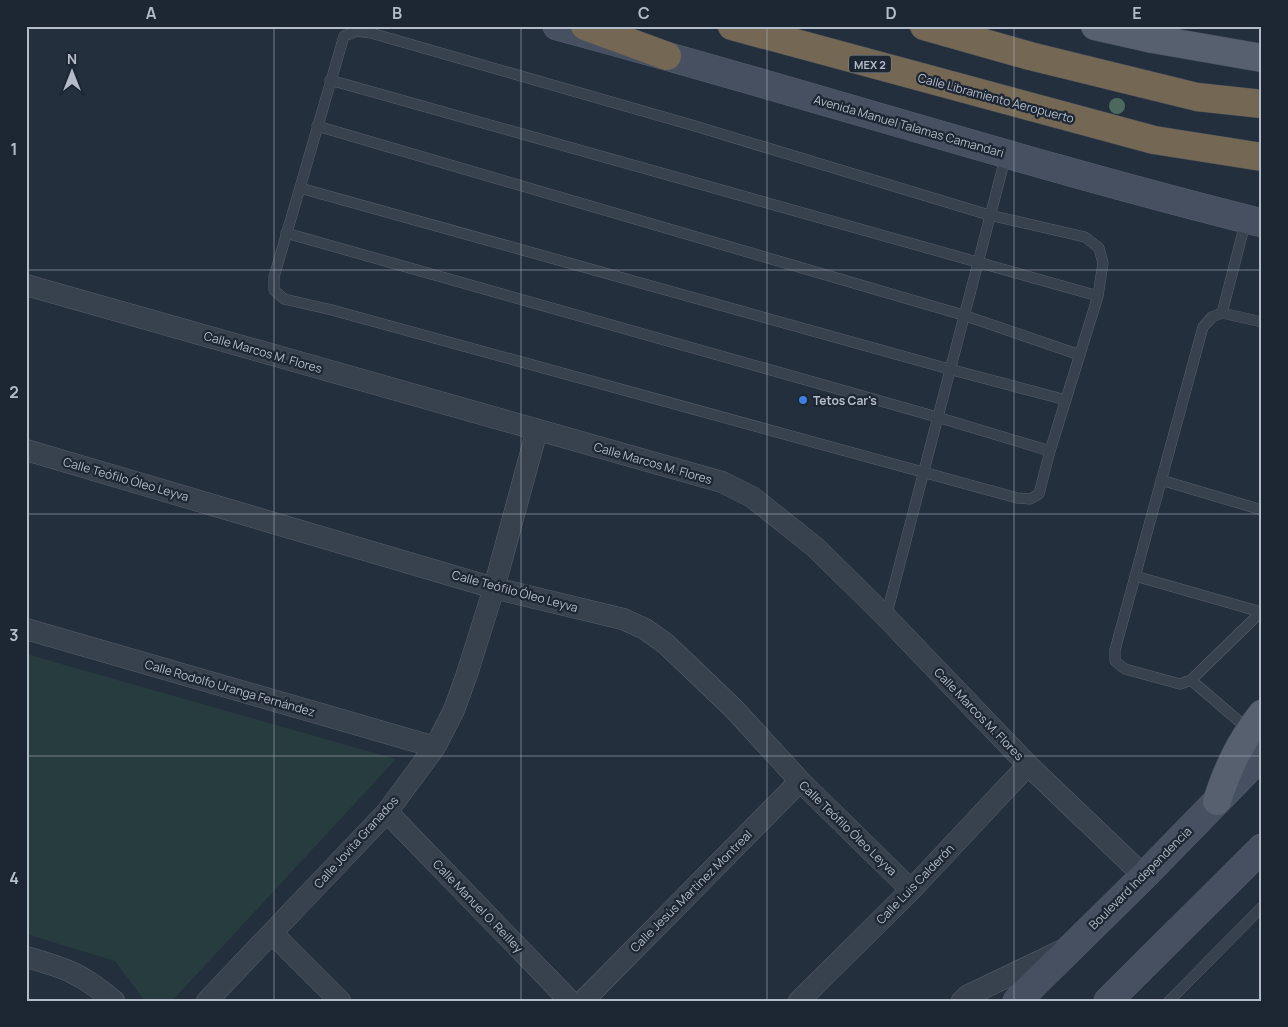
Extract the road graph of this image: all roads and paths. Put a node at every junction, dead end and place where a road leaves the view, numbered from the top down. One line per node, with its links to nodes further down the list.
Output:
1 (557, 26): 6 (main road, Avenida Manuel Talamas Camandari)
2 (585, 26): 6 (highway)
3 (732, 26): 12 (highway, Calle Libramiento Aeropuerto / MEX 2)
4 (924, 26): 9 (highway)
5 (1095, 26): 7 (main road)
6 (667, 56): 11 (main road, Avenida Manuel Talamas Camandari)
7 (1262, 58)
8 (330, 80): 10 (lane); 14 (lane); 17 (lane)
9 (1262, 104)
10 (317, 126): 13 (lane); 21 (lane)
11 (1006, 154): 14 (lane); 15 (main road, Avenida Manuel Talamas Camandari)
12 (1262, 158)
13 (300, 188): 16 (lane); 24 (lane)
14 (989, 215): 17 (lane); 19 (lane)
15 (1254, 221): 20 (lane)
16 (286, 233): 26 (lane); 30 (lane)
17 (977, 263): 19 (lane); 21 (lane)
18 (26, 285): 27 (street, Calle Marcos M. Flores)
19 (1098, 296): 23 (lane)
20 (1222, 313): 22 (lane); 31 (lane)
21 (963, 315): 23 (lane); 24 (lane)
22 (1262, 322)
23 (1080, 355): 25 (lane)
24 (949, 369): 25 (lane); 26 (lane)
25 (1066, 400): 29 (lane)
26 (937, 417): 29 (lane); 30 (lane)
27 (537, 430): 34 (street, Calle Jovita Granados); 36 (street, Calle Marcos M. Flores)
28 (26, 450): 34 (street, Calle Teófilo Óleo Leyva)
29 (1050, 451): 30 (lane)
30 (923, 472): 36 (lane)
31 (1161, 480): 32 (lane); 33 (lane)
32 (1262, 510)
33 (1135, 576): 35 (lane); 38 (lane)
34 (494, 588): 40 (street, Calle Jovita Granados); 43 (street, Calle Teófilo Óleo Leyva)
35 (1261, 611): 38 (lane)
36 (886, 616): 42 (street, Calle Marcos M. Flores)
37 (26, 629): 40 (street, Calle Rodolfo Uranga Fernández)
38 (1191, 680): 39 (lane)
39 (1256, 722): 44 (main road)
40 (435, 747): 45 (street, Calle Jovita Granados)
41 (1262, 755): 44 (main road, Boulevard Independencia)
42 (1028, 764): 47 (street, Calle Marcos M. Flores); 48 (street, Calle Luis Calderón)
43 (800, 781): 48 (street, Calle Teófilo Óleo Leyva); 57 (street, Calle Jesús Martínez Montreal)
44 (1217, 801): 47 (main road, Boulevard Independencia)
45 (386, 812): 50 (street, Calle Jovita Granados); 56 (street, Calle Manuel O. Reilley)
46 (1262, 848): 61 (main road)
47 (1144, 876): 51 (main road, Boulevard Independencia)
48 (911, 890): 58 (street, Calle Luis Calderón)
49 (1262, 907): 62 (lane)
50 (272, 933): 54 (street, Calle Jovita Granados); 55 (street)
51 (1072, 945): 59 (street); 60 (main road, Boulevard Independencia)
52 (26, 957): 53 (street)
53 (114, 1001)
54 (207, 1001)
55 (340, 1001)
56 (570, 1001)
57 (583, 1001)
58 (799, 1001)
59 (962, 1001)
60 (1017, 1001)
61 (1108, 1001)
62 (1169, 1001)

